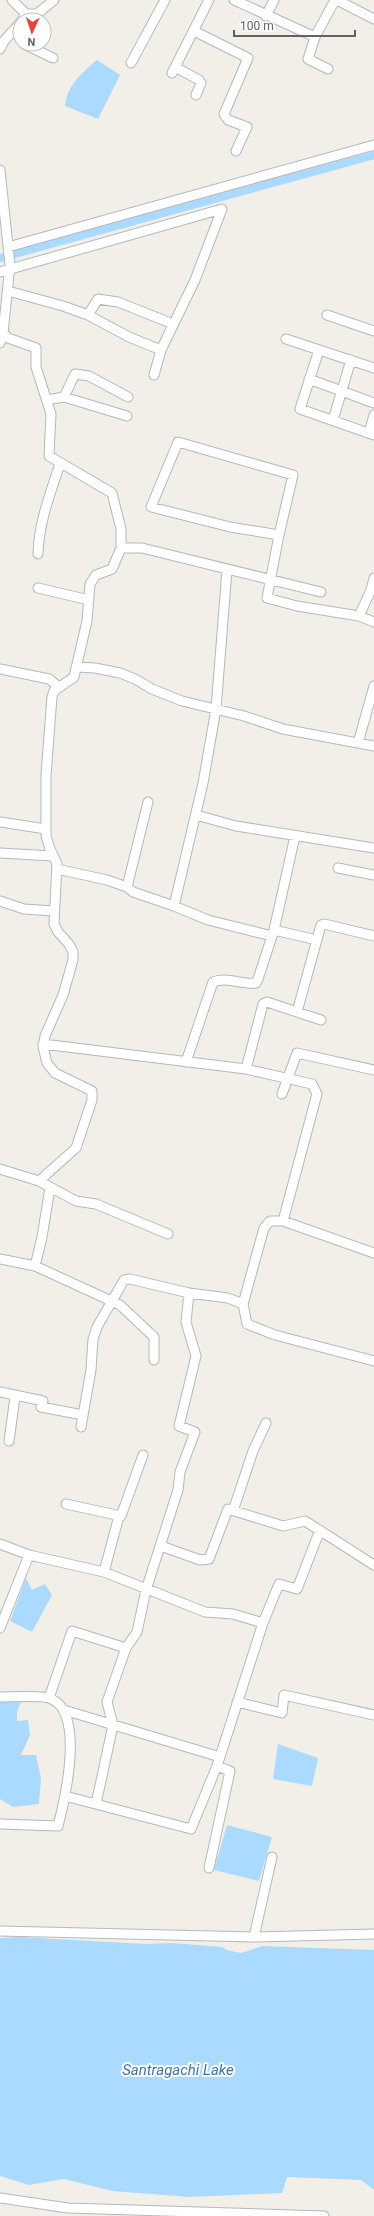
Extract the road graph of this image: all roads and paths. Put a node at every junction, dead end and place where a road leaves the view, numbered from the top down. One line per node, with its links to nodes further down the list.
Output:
1 (12, 0): 8 (street)
2 (54, 0): 9 (street)
3 (165, 0): 20 (street)
4 (209, 0): 12 (street)
5 (234, 0): 10 (street)
6 (274, 0): 10 (street)
7 (336, 0): 11 (street); 15 (street)
8 (20, 12)
9 (39, 12)
10 (266, 16): 15 (street)
11 (374, 19)
12 (194, 31): 22 (street); 24 (street)
13 (12, 33): 14 (street)
14 (9, 37): 16 (street); 17 (street)
15 (315, 37): 21 (street)
16 (12, 38)
17 (0, 49)
18 (41, 52): 19 (street)
19 (53, 58)
20 (131, 63)
21 (328, 69)
22 (196, 94)
23 (374, 145): 26 (street)
24 (236, 151)
25 (0, 170): 26 (street)
26 (8, 247): 27 (street)
27 (10, 268): 28 (street); 29 (street); 32 (street)
28 (0, 272)
29 (8, 291): 30 (street); 34 (street)
30 (88, 315): 32 (street); 37 (street)
31 (327, 315): 33 (street)
32 (173, 324): 37 (street)
33 (374, 331)
34 (4, 333): 36 (street); 46 (street)
35 (286, 339): 38 (street)
36 (0, 343)
37 (161, 350): 41 (street)
38 (319, 350): 39 (street); 42 (street)
39 (351, 360): 40 (street); 43 (street)
40 (374, 368)
41 (154, 375)
42 (309, 379): 43 (street); 50 (street)
43 (341, 391): 47 (street); 50 (street)
44 (64, 397): 45 (street); 46 (street); 48 (street)
45 (128, 397)
46 (47, 400): 52 (street)
47 (374, 403)
48 (127, 416)
49 (374, 416): 51 (street)
50 (333, 420): 51 (street)
51 (372, 434)
52 (60, 464): 54 (street); 55 (street)
53 (279, 535): 53 (street); 58 (street)
54 (121, 548): 56 (street); 61 (street)
55 (38, 554)
56 (226, 570): 58 (street); 68 (street)
57 (374, 578): 62 (street)
58 (270, 580): 60 (street); 62 (street)
59 (38, 588): 61 (street)
60 (321, 592)
61 (89, 600): 64 (street)
62 (359, 616): 63 (street)
63 (374, 622)
64 (77, 667): 67 (street); 68 (street)
65 (0, 669): 67 (street)
66 (374, 686): 69 (street)
67 (59, 687): 74 (street)
68 (216, 709): 69 (street); 72 (street)
69 (358, 743): 70 (street)
70 (374, 746)
71 (148, 802): 82 (street)
72 (196, 815): 75 (street); 84 (street)
73 (0, 822): 74 (street)
74 (46, 829): 78 (street)
75 (295, 836): 76 (street); 86 (street)
76 (374, 848)
77 (0, 853): 78 (street)
78 (53, 856): 80 (street)
79 (338, 868): 81 (street)
80 (57, 869): 82 (street); 85 (street)
81 (374, 875)
82 (127, 887): 84 (street)
83 (0, 900): 85 (street)
84 (174, 906): 86 (street)
85 (53, 911): 91 (street)
86 (273, 933): 88 (street); 92 (street)
87 (374, 936): 88 (street)
88 (317, 940): 89 (street)
89 (297, 1012): 90 (street); 93 (street)
90 (321, 1020)
91 (43, 1044): 92 (street); 98 (street)
92 (186, 1062): 93 (street)
93 (246, 1069): 95 (street)
94 (374, 1070): 95 (street)
95 (289, 1079): 96 (street); 100 (street)
96 (282, 1094)
97 (0, 1169): 98 (street)
98 (39, 1181): 99 (street)
99 (50, 1188): 101 (street); 104 (street)
100 (283, 1222): 102 (street); 107 (street)
101 (168, 1234)
102 (374, 1253)
103 (0, 1259): 104 (street)
104 (35, 1266): 106 (street)
105 (189, 1293): 106 (street); 107 (street); 122 (street)
106 (112, 1301): 108 (street); 112 (street)
107 (243, 1304): 109 (street)
108 (154, 1360)
109 (374, 1361)
110 (0, 1392): 111 (street)
111 (15, 1397): 112 (street); 115 (street)
112 (83, 1415): 114 (street)
113 (266, 1422): 118 (street)
114 (81, 1428)
115 (9, 1441)
116 (143, 1455): 119 (street)
117 (66, 1504): 119 (street)
118 (233, 1511): 120 (street); 122 (street)
119 (119, 1516): 125 (street)
120 (320, 1530): 124 (street); 127 (street)
121 (0, 1544): 123 (street)
122 (161, 1546): 126 (street)
123 (29, 1555): 125 (street); 128 (street)
124 (374, 1565)
125 (104, 1572): 126 (street)
126 (146, 1590): 127 (street); 129 (street)
127 (264, 1623): 132 (street)
128 (0, 1628)
129 (126, 1648): 131 (street); 135 (street)
130 (0, 1697): 131 (street)
131 (49, 1698): 133 (street)
132 (237, 1702): 134 (street); 136 (street)
133 (64, 1710): 135 (street); 137 (street)
134 (374, 1714)
135 (113, 1725): 136 (street); 138 (street)
136 (219, 1762): 138 (street); 141 (street)
137 (65, 1796): 138 (street); 139 (street)
138 (96, 1804)
139 (0, 1824)
140 (272, 1857): 144 (street)
141 (208, 1868)
142 (0, 1931): 144 (street)
143 (374, 1934): 144 (street)
144 (254, 1938)
145 (0, 2198): 146 (street)
146 (324, 2216)

